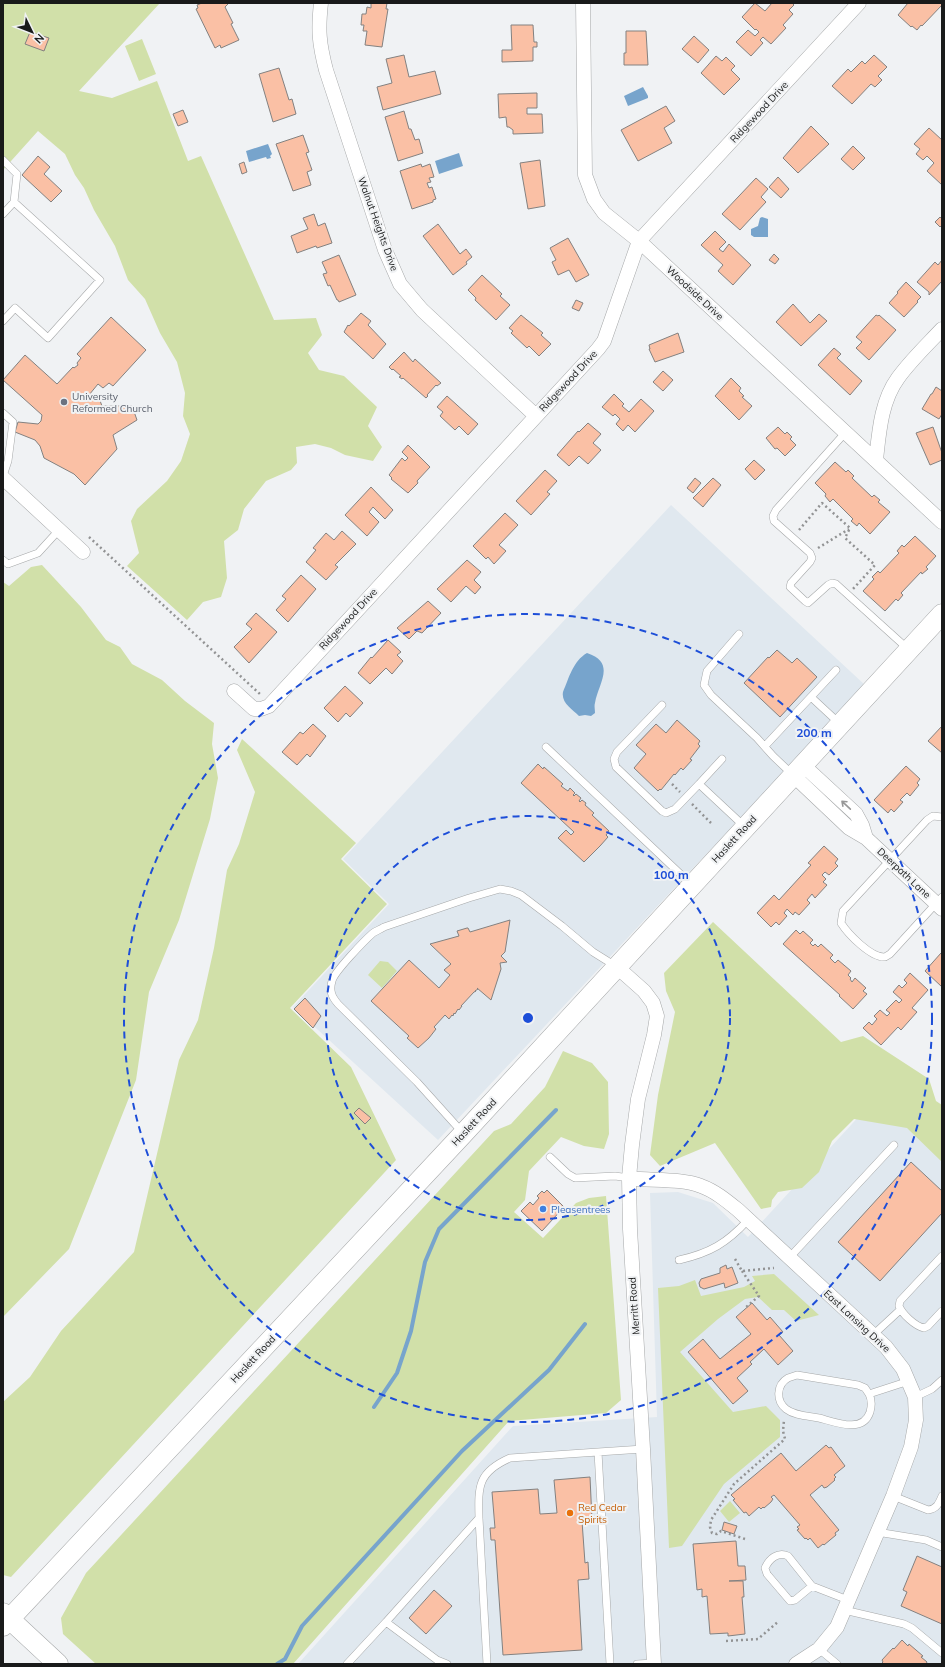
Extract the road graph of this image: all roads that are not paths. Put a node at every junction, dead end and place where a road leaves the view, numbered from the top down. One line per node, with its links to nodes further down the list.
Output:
1 (321, 3): 11 (street, Walnut Heights Drive)
2 (583, 3): 7 (street, Woodside Drive)
3 (859, 3): 7 (street, Ridgewood Drive)
4 (3, 160): 5 (lane)
5 (14, 202): 6 (lane); 8 (lane)
6 (3, 214)
7 (639, 241): 11 (street, Ridgewood Drive); 12 (street, Woodside Drive)
8 (3, 321)
9 (942, 329): 13 (street)
10 (3, 413): 14 (lane)
11 (536, 416): 23 (street, Ridgewood Drive)
12 (845, 433): 13 (street, Woodside Drive); 21 (lane)
13 (876, 460): 15 (street, Woodside Drive)
14 (3, 477): 16 (street)
15 (942, 522)
16 (59, 530): 17 (street); 18 (lane)
17 (83, 552)
18 (4, 564)
19 (942, 614): 21 (main road, Haslett Road)
20 (739, 634): 27 (lane)
21 (909, 650): 26 (main road, Haslett Road)
22 (836, 670): 24 (lane)
23 (234, 691)
24 (811, 697): 26 (lane); 27 (lane)
25 (662, 705): 31 (lane)
26 (840, 724): 30 (main road, Haslett Road)
27 (765, 746): 30 (lane)
28 (546, 747): 35 (lane)
29 (722, 759): 31 (lane)
30 (798, 770): 33 (main road, Haslett Road); 34 (street, Deerpath Lane)
31 (699, 784): 33 (lane)
32 (942, 817): 34 (lane)
33 (745, 827): 35 (main road, Haslett Road)
34 (889, 860): 36 (street, Deerpath Lane); 36 (lane)
35 (692, 884): 37 (main road, Haslett Road)
36 (940, 903)
37 (617, 967): 38 (main road, Haslett Road); 38 (lane); 41 (street, Merritt Road)
38 (463, 1134): 62 (main road, Haslett Road)
39 (894, 1145): 44 (lane)
40 (550, 1157): 41 (lane)
41 (629, 1178): 42 (street, East Lansing Drive); 53 (street, Merritt Road)
42 (748, 1220): 44 (street, East Lansing Drive); 45 (lane)
43 (942, 1256): 46 (lane)
44 (789, 1258): 48 (street, East Lansing Drive)
45 (679, 1260)
46 (900, 1310): 47 (lane); 48 (lane)
47 (942, 1311)
48 (874, 1335): 50 (street, East Lansing Drive)
49 (942, 1380): 52 (lane)
50 (909, 1381): 51 (lane); 52 (street, East Lansing Drive)
51 (869, 1394): 51 (lane)
52 (915, 1397): 55 (street, East Lansing Drive)
53 (643, 1449): 54 (lane); 72 (street, Merritt Road)
54 (598, 1452): 57 (lane); 70 (lane)
55 (893, 1496): 56 (lane); 58 (street, East Lansing Drive)
56 (942, 1496)
57 (479, 1518): 63 (lane); 69 (lane)
58 (877, 1532): 59 (lane); 61 (street, East Lansing Drive)
59 (942, 1547)
60 (812, 1586): 60 (lane); 61 (lane)
61 (846, 1605): 64 (street, East Lansing Drive); 65 (lane)
62 (5, 1620): 66 (main road)
63 (386, 1622): 67 (lane); 68 (lane)
64 (819, 1649): 73 (street, East Lansing Drive); 74 (lane)
65 (942, 1653)
66 (58, 1664)
67 (347, 1664)
68 (447, 1664)
69 (487, 1664)
70 (610, 1664)
71 (637, 1664): 72 (lane)
72 (654, 1664)
73 (796, 1664)
74 (837, 1664)

